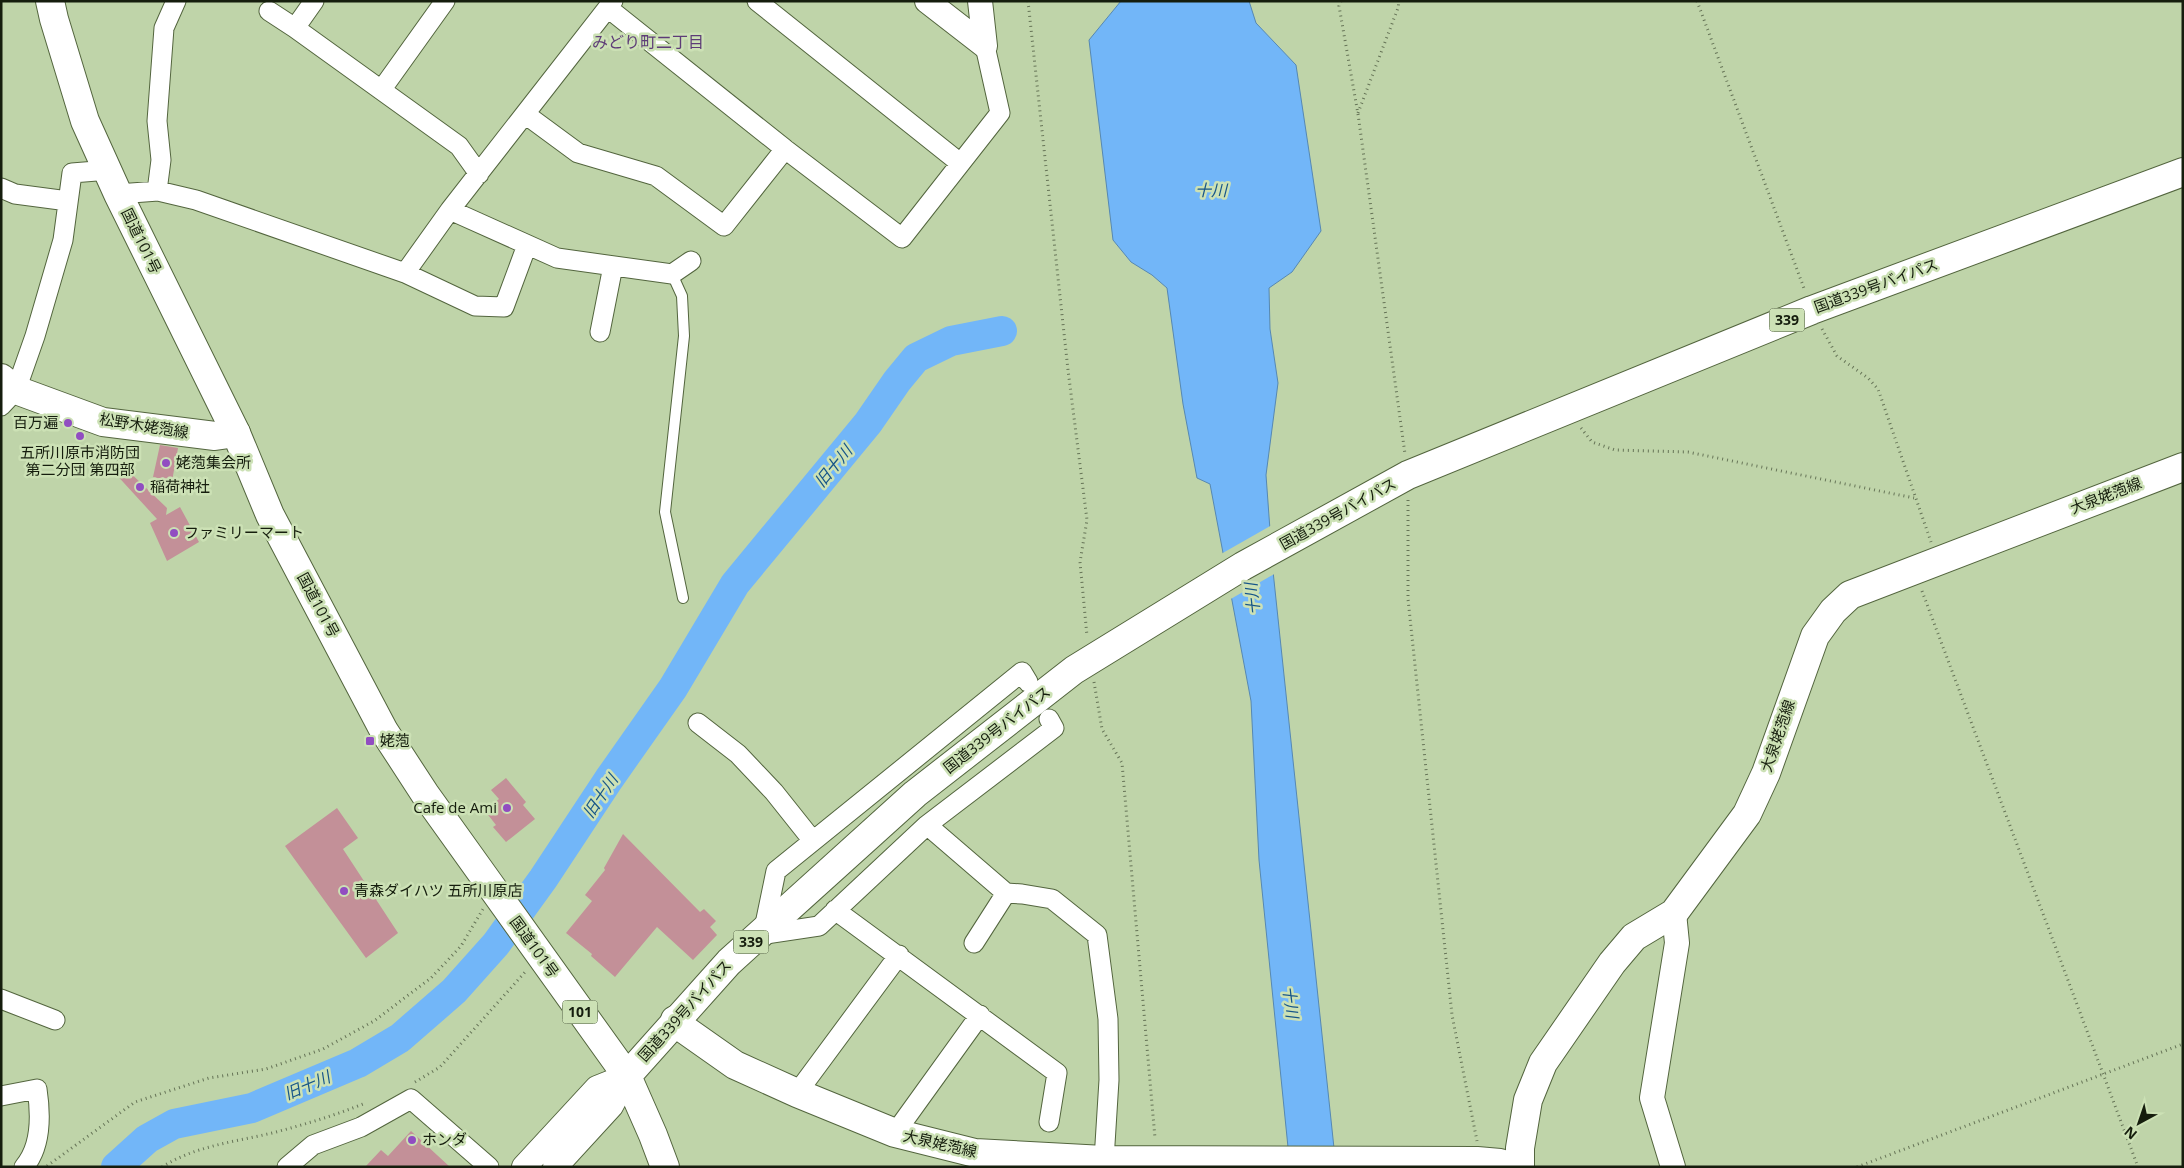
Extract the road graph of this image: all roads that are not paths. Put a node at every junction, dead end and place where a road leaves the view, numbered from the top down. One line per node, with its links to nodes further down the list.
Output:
1 (50, 1): 18 (main road, 国道101号 / 101)
2 (176, 1): 20 (street)
3 (314, 1): 10 (street)
4 (446, 1): 12 (street)
5 (757, 1): 15 (street)
6 (927, 1): 11 (street)
7 (980, 1): 11 (street)
8 (610, 5): 13 (street); 14 (street)
9 (269, 11): 10 (street)
10 (295, 28): 12 (street)
11 (985, 46): 15 (street)
12 (382, 89): 17 (street)
13 (525, 114): 14 (street); 17 (street)
14 (785, 149): 15 (street)
15 (960, 163)
16 (2183, 172): 41 (main road, 国道339号バイパス / 339)
17 (479, 174): 22 (street)
18 (113, 182): 20 (street); 21 (street); 30 (main road, 国道101号 / 101)
19 (1, 188): 21 (street)
20 (158, 191): 26 (street)
21 (68, 201): 29 (street)
22 (450, 210): 23 (street); 26 (street)
23 (527, 245): 25 (street); 26 (street)
24 (691, 261): 27 (street)
25 (613, 266): 27 (street); 28 (street)
26 (405, 273)
27 (672, 274): 32 (lane)
28 (600, 332)
29 (6, 391): 30 (main road, 松野木姥萢線)
30 (236, 434): 48 (main road, 国道101号 / 101)
31 (2183, 467): 40 (main road, 大泉姥萢線)
32 (683, 598)
33 (1028, 682): 37 (street)
34 (1049, 719): 36 (street)
35 (698, 723): 37 (street)
36 (927, 825): 38 (street); 39 (street)
37 (813, 841): 41 (street)
38 (1006, 893): 42 (street); 53 (street)
39 (835, 910): 41 (street); 43 (street)
40 (1674, 913): 61 (main road, 大泉姥萢線); 62 (street)
41 (761, 932): 47 (main road, 国道339号バイパス / 339)
42 (974, 943)
43 (899, 955): 45 (street); 49 (street)
44 (1, 999): 46 (street)
45 (980, 1015): 51 (street); 52 (street)
46 (55, 1020)
47 (675, 1020): 48 (main road, 国道339号バイパス / 339); 49 (main road, 大泉姥萢線)
48 (627, 1076): 58 (street); 59 (street); 60 (main road, 国道101号 / 101)
49 (797, 1092): 52 (main road, 大泉姥萢線)
50 (1, 1096): 55 (street)
51 (1049, 1122)
52 (895, 1133): 53 (main road, 大泉姥萢線)
53 (1104, 1160): 54 (main road, 大泉姥萢線)
54 (1489, 1164)
55 (24, 1167)
56 (287, 1167): 57 (street)
57 (489, 1167)
58 (524, 1167)
59 (555, 1167)
60 (665, 1167)
61 (1520, 1167)
62 (1673, 1167)

